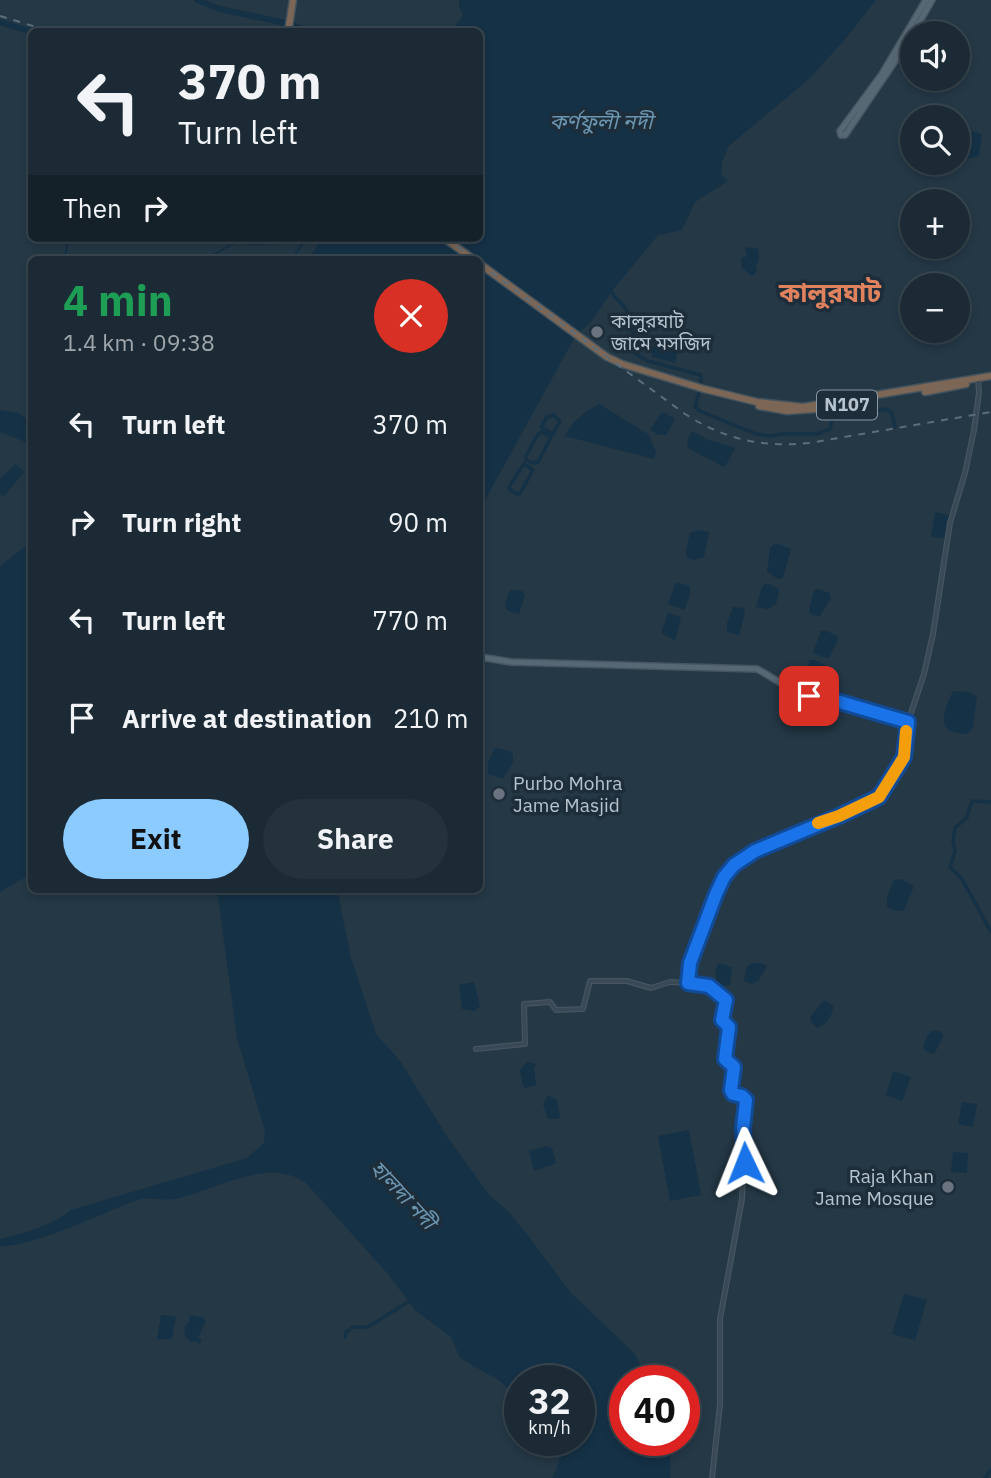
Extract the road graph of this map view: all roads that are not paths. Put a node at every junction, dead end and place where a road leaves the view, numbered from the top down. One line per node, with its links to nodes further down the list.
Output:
1 (293, 0): 6 (highway)
2 (926, 0): 4 (main road)
3 (932, 0): 5 (main road)
4 (914, 21)
5 (921, 21)
6 (289, 28)
7 (900, 44): 8 (main road)
8 (900, 54)
9 (449, 242): 10 (highway)
10 (468, 256)
11 (483, 266): 13 (highway, N107)
12 (991, 377): 13 (highway, N107)
13 (978, 380): 15 (street)
14 (483, 657): 15 (main road)
15 (908, 722): 16 (street)
16 (688, 983): 17 (street); 18 (street)
17 (476, 1049)
18 (712, 1478)

